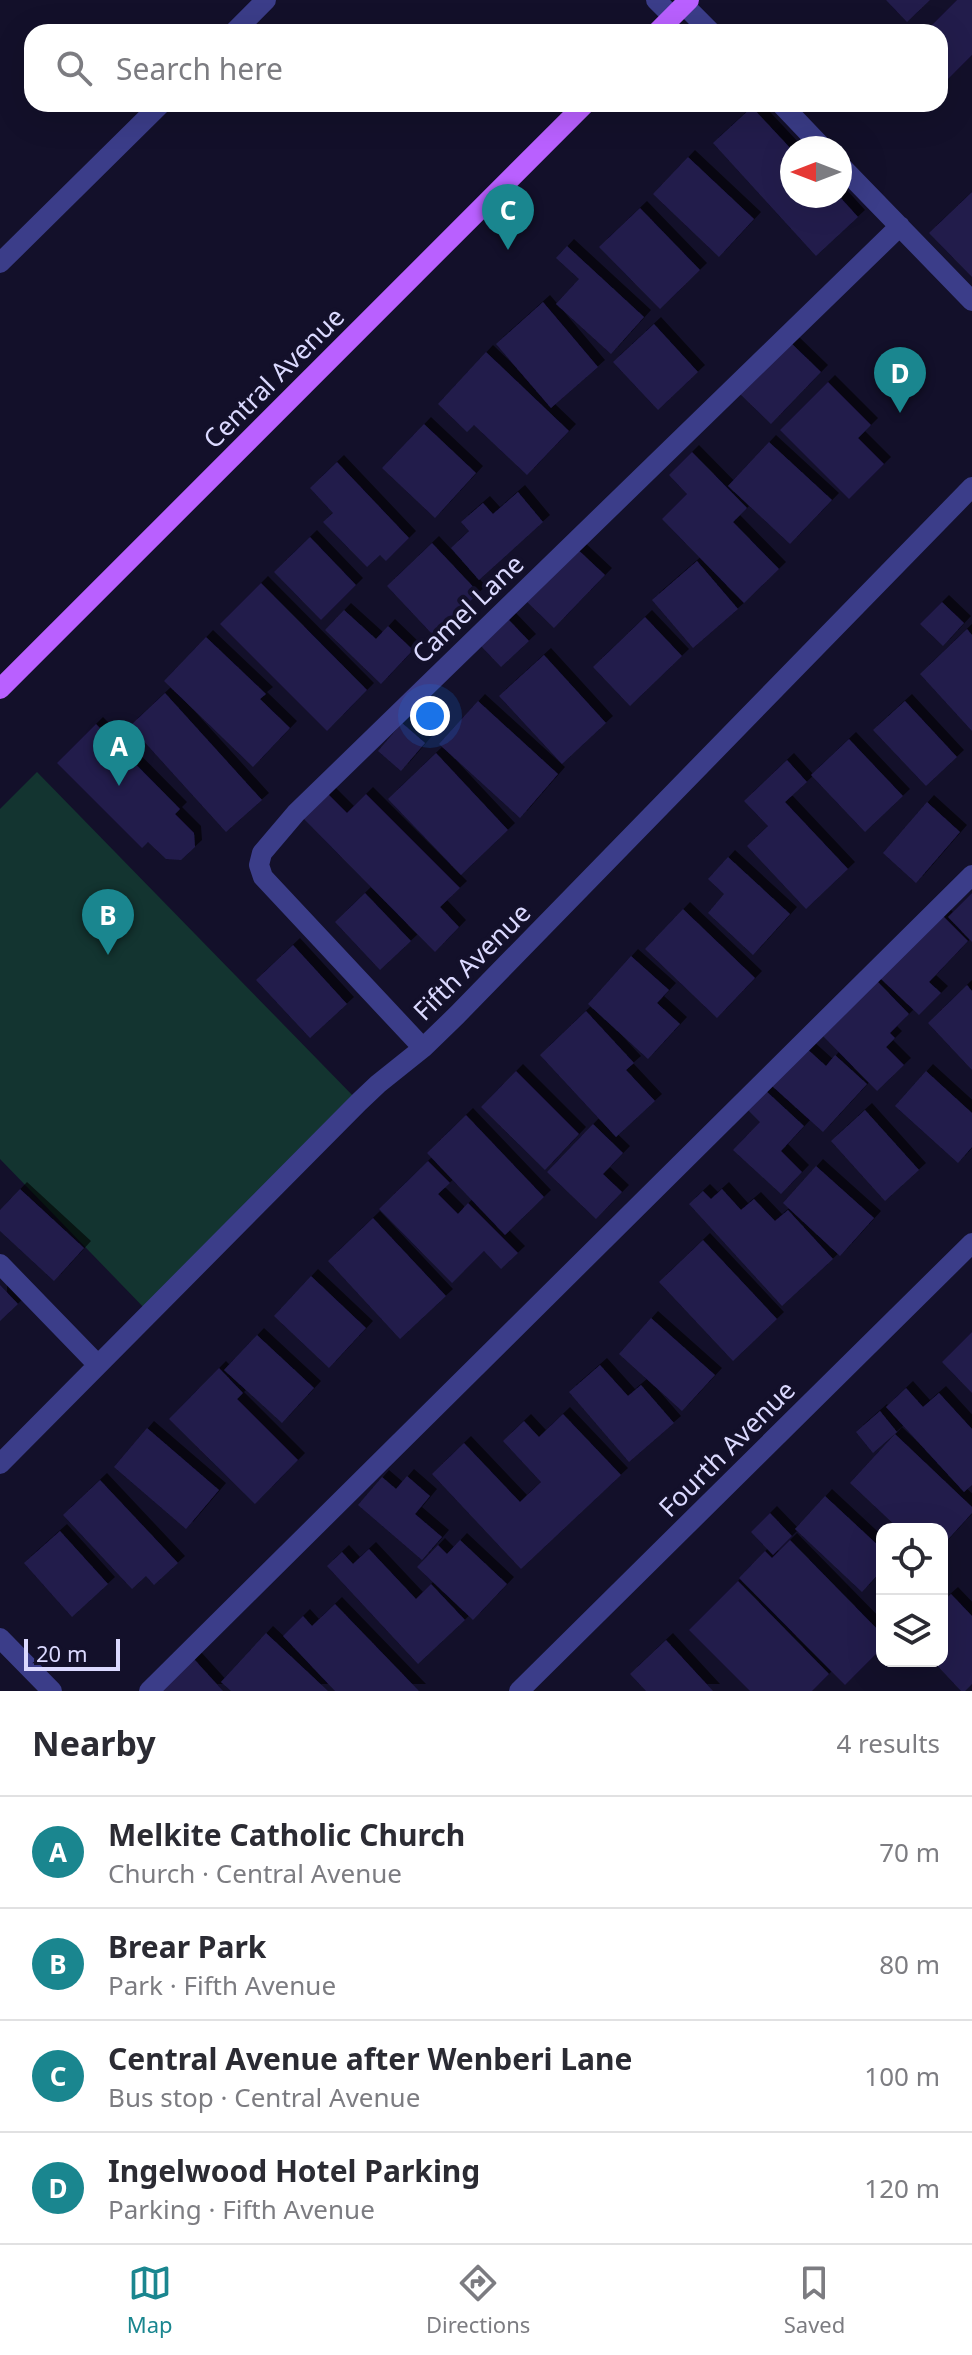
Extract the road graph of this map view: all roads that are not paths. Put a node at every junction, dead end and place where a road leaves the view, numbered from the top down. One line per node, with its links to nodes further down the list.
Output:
1 (266, 0): 4 (street)
2 (656, 0): 3 (street)
3 (682, 7): 5 (main road); 6 (street)
4 (242, 24)
5 (665, 24)
6 (702, 24)
7 (153, 112): 13 (street)
8 (577, 112): 16 (main road, Central Avenue)
9 (789, 112): 10 (street)
10 (812, 136)
11 (852, 177): 12 (street)
12 (900, 226): 14 (street); 18 (street, Camel Lane)
13 (0, 263)
14 (972, 301)
15 (972, 487): 18 (street, Fifth Avenue)
16 (0, 689)
17 (972, 875): 25 (street)
18 (423, 1048): 21 (street, Fifth Avenue)
19 (972, 1243): 26 (street, Fourth Avenue)
20 (0, 1264): 21 (street)
21 (98, 1365): 22 (street, Fifth Avenue)
22 (0, 1464)
23 (0, 1638): 24 (street)
24 (52, 1691)
25 (149, 1691)
26 (519, 1691)

